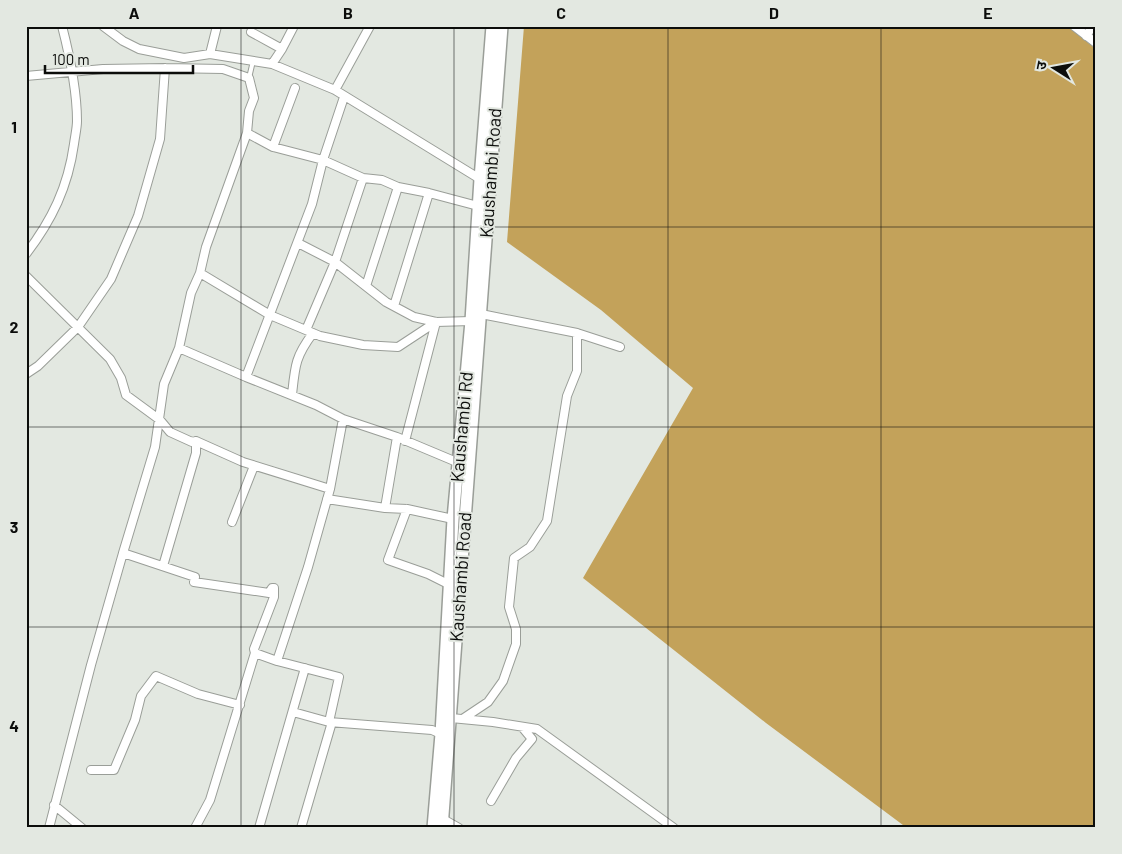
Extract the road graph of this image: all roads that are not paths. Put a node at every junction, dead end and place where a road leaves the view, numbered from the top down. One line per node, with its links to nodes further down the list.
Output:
1 (62, 26): 18 (street)
2 (103, 26): 14 (street)
3 (217, 26): 14 (street)
4 (294, 26): 13 (street)
5 (370, 26): 22 (street)
6 (492, 26): 28 (main road, Kaushambi Rd)
7 (502, 26): 39 (main road, Kaushambi Road)
8 (1074, 26): 11 (street)
9 (1093, 26): 11 (street)
10 (251, 32): 13 (street)
11 (1086, 36): 12 (street)
12 (1096, 43)
13 (282, 49): 16 (street)
14 (210, 54): 15 (street)
15 (252, 61): 16 (street); 20 (lane)
16 (272, 64): 22 (street)
17 (165, 68): 18 (street); 20 (street); 43 (street)
18 (72, 72): 19 (street); 33 (street)
19 (26, 76)
20 (249, 78): 24 (street)
21 (295, 88): 25 (street)
22 (335, 90): 23 (street)
23 (344, 97): 26 (street); 28 (street)
24 (247, 133): 25 (street); 35 (street)
25 (273, 147): 26 (street)
26 (323, 160): 27 (street); 32 (street)
27 (363, 178): 29 (street); 34 (street)
28 (480, 179): 31 (main road, Kaushambi Rd)
29 (398, 187): 30 (street); 37 (street)
30 (429, 193): 31 (street); 38 (street)
31 (478, 206): 41 (main road, Kaushambi Rd)
32 (298, 243): 34 (street); 40 (street)
33 (26, 254)
34 (335, 262): 37 (street); 44 (street)
35 (200, 273): 40 (street); 47 (street)
36 (26, 276): 43 (street)
37 (366, 286): 38 (street)
38 (394, 306): 42 (street)
39 (481, 314): 45 (street); 72 (main road, Kaushambi Road)
40 (270, 315): 44 (street); 49 (street)
41 (471, 321): 42 (street); 56 (main road, Kaushambi Rd)
42 (436, 322): 44 (street); 55 (street)
43 (78, 327): 48 (street); 52 (street)
44 (310, 332): 50 (street)
45 (577, 333): 46 (street); 73 (street)
46 (620, 347)
47 (179, 348): 49 (street); 52 (street)
48 (26, 374)
49 (246, 377): 50 (street)
50 (292, 395): 51 (street)
51 (343, 419): 53 (street); 58 (street)
52 (160, 420): 54 (street); 64 (street)
53 (397, 437): 55 (street); 60 (street)
54 (196, 441): 57 (street); 65 (street)
55 (405, 441): 56 (street)
56 (459, 463): 62 (main road, Kaushambi Rd)
57 (254, 466): 58 (street); 63 (street)
58 (330, 489): 59 (street)
59 (326, 499): 60 (street); 68 (street)
60 (385, 508): 61 (street)
61 (407, 509): 62 (street); 66 (street)
62 (453, 519): 66 (main road, Kaushambi Rd)
63 (232, 522)
64 (123, 553): 65 (street); 79 (street)
65 (163, 566): 67 (street)
66 (450, 585): 76 (main road, Kaushambi Rd)
67 (255, 653): 68 (street); 70 (street)
68 (277, 661): 69 (street)
69 (305, 668): 71 (street); 74 (street)
70 (240, 705): 77 (street); 83 (street)
71 (293, 712): 74 (street); 84 (street)
72 (451, 718): 73 (street); 80 (main road, Kaushambi Road)
73 (464, 718): 75 (street)
74 (329, 722): 76 (street); 85 (street)
75 (522, 727): 78 (street); 88 (street)
76 (441, 734): 86 (main road, Kaushambi Rd)
77 (92, 770)
78 (491, 801)
79 (54, 806): 81 (street); 82 (street)
80 (442, 824): 87 (street)
81 (49, 828)
82 (82, 828)
83 (195, 828)
84 (259, 828)
85 (300, 828)
86 (434, 828)
87 (460, 828)
88 (674, 828)

